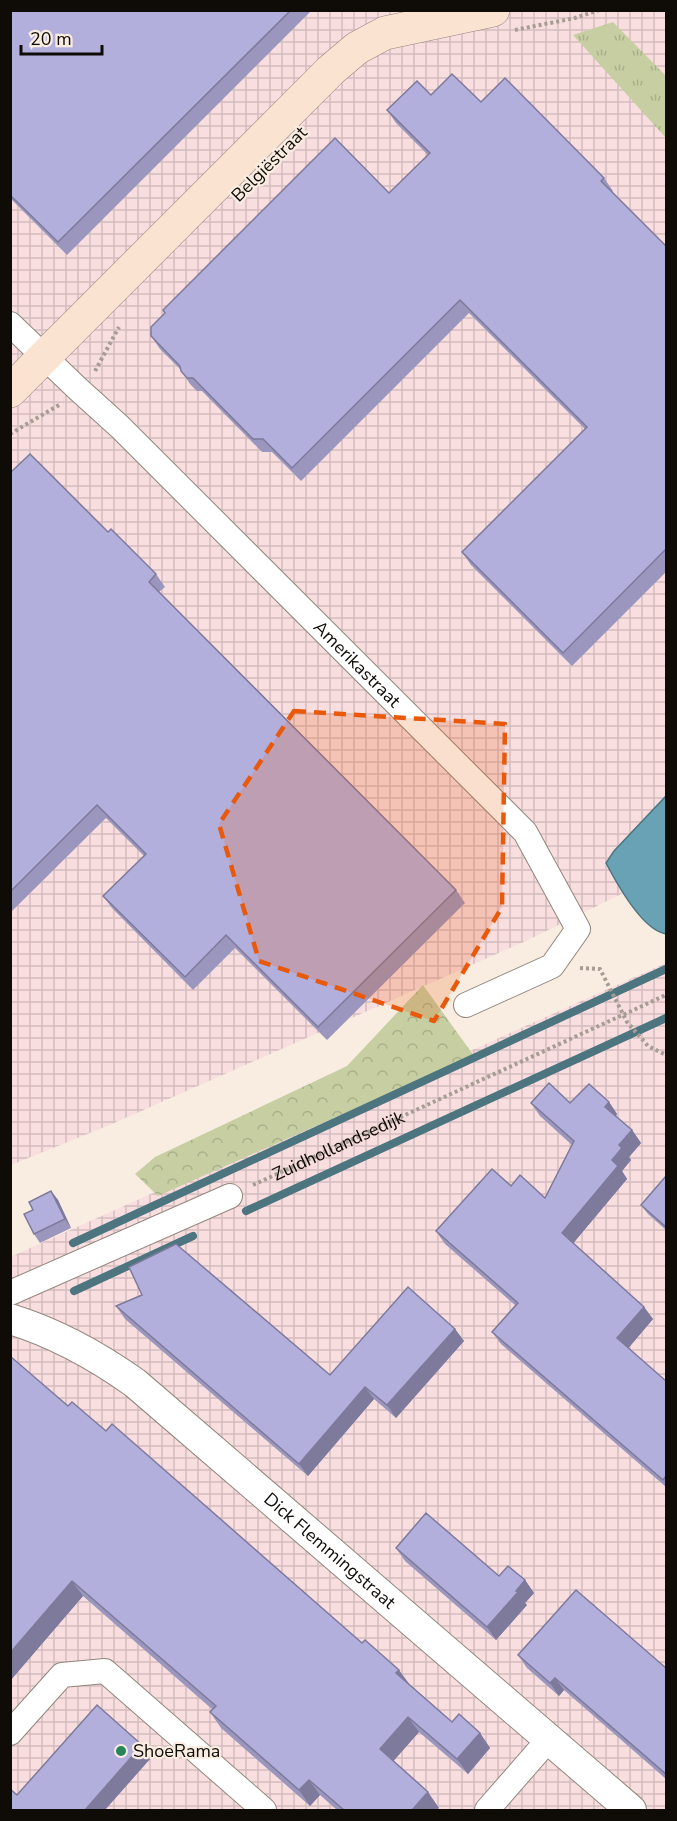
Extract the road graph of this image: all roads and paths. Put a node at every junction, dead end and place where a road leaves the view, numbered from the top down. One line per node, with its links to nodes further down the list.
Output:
1 (599, 10): 2 (path)
2 (499, 21): 5 (main road, Belgiëstraat)
3 (122, 321): 6 (path)
4 (10, 324): 5 (street, Amerikastraat)
5 (46, 357): 6 (street, Amerikastraat); 7 (main road, Belgiëstraat)
6 (78, 389): 8 (path); 11 (street, Amerikastraat)
7 (10, 391)
8 (10, 434)
9 (607, 986): 12 (path)
10 (666, 995): 12 (path, Zuidhollandsedijk)
11 (466, 1005)
12 (623, 1015): 13 (path); 14 (path, Zuidhollandsedijk)
13 (666, 1054)
14 (230, 1196): 15 (street)
15 (10, 1293)
16 (10, 1319): 18 (street, Dick Flemmingstraat)
17 (10, 1733): 19 (street)
18 (549, 1739): 20 (street); 21 (street, Dick Flemmingstraat)
19 (264, 1810)
20 (487, 1810)
21 (631, 1810)

